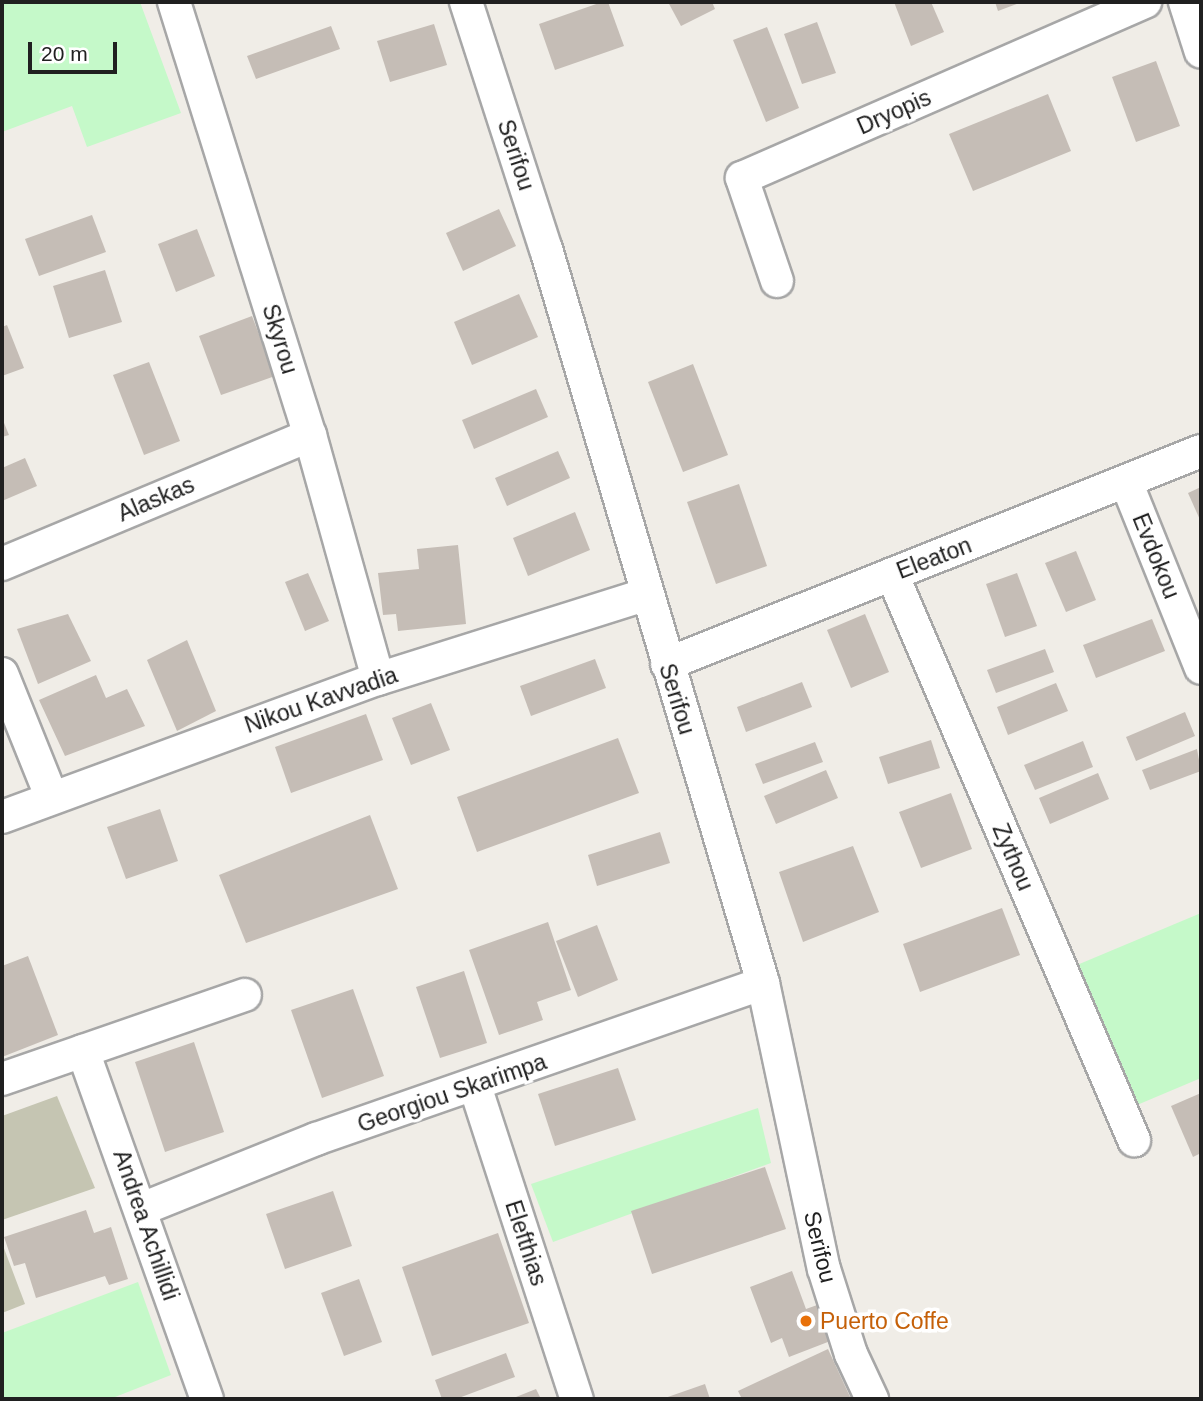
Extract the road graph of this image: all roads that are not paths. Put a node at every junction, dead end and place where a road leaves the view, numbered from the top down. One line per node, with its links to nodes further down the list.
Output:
1 (174, 2): 7 (street, Skyrou)
2 (467, 2): 12 (street, Serifou)
3 (1146, 2): 6 (street, Dryopis)
4 (1185, 2): 5 (street)
5 (1201, 52)
6 (777, 281)
7 (310, 435): 10 (street, Alaskas); 16 (street, Skyrou)
8 (1201, 452): 9 (street, Eleaton)
9 (1127, 484): 11 (street, Eleaton); 14 (street, Evdokou)
10 (2, 564)
11 (892, 574): 13 (street, Eleaton); 24 (street, Zythou)
12 (645, 595): 13 (street, Serifou); 16 (street, Nikou Kavvadia)
13 (667, 664): 19 (street, Serifou)
14 (1201, 668)
15 (2, 674): 17 (street)
16 (378, 679): 17 (street, Nikou Kavvadia)
17 (51, 796): 18 (street, Nikou Kavvadia)
18 (2, 817)
19 (763, 983): 23 (street, Georgiou Skarimpa); 28 (street, Serifou)
20 (245, 995): 21 (street)
21 (83, 1051): 22 (street); 25 (street, Andrea Achillidi)
22 (2, 1079)
23 (475, 1086): 25 (street, Georgiou Skarimpa); 27 (street, Elefthias)
24 (1134, 1140)
25 (142, 1209): 26 (street, Andrea Achillidi)
26 (207, 1399)
27 (577, 1399)
28 (872, 1399)

